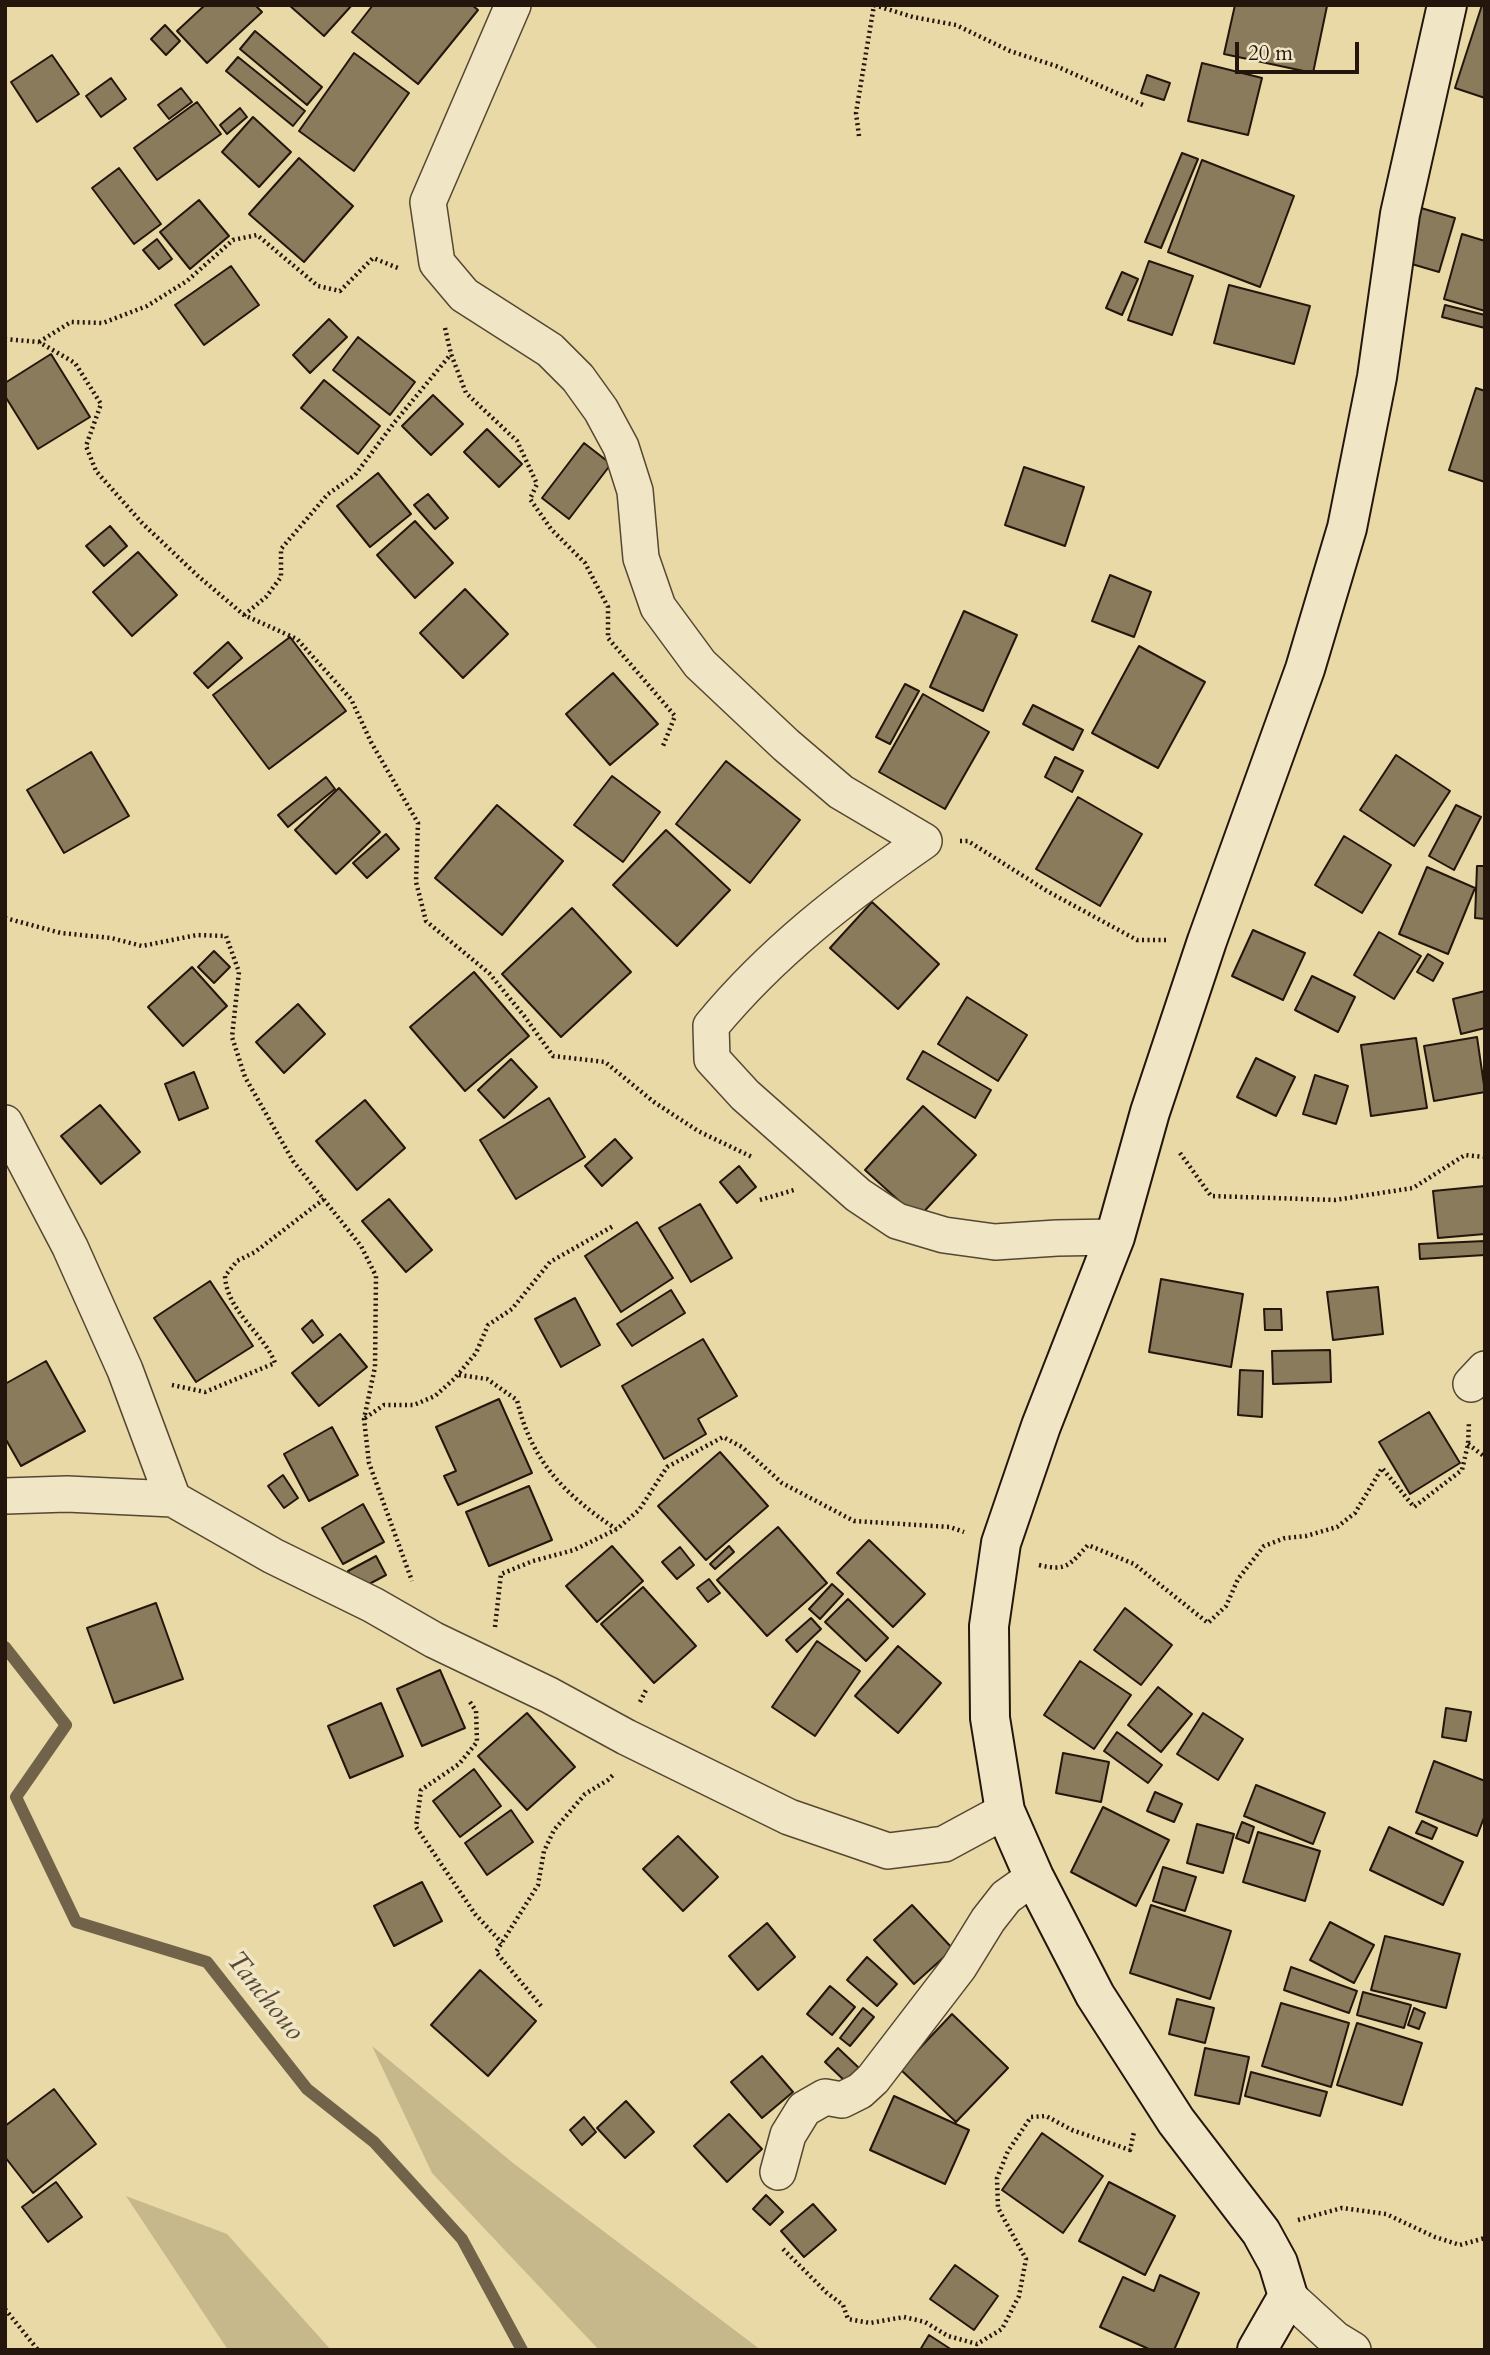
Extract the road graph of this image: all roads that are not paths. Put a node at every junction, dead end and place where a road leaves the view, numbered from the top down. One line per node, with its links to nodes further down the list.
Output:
1 (513, 5): 4 (street)
2 (1447, 5): 4 (street)
3 (5, 1123): 6 (street)
4 (1115, 1237): 7 (street)
5 (5, 1496): 6 (street)
6 (173, 1499): 7 (street)
7 (1005, 1811): 8 (street)
8 (1034, 1877): 9 (street); 10 (street)
9 (778, 2172)
10 (1287, 2296): 11 (street); 12 (street)
11 (1257, 2350)
12 (1353, 2350)

